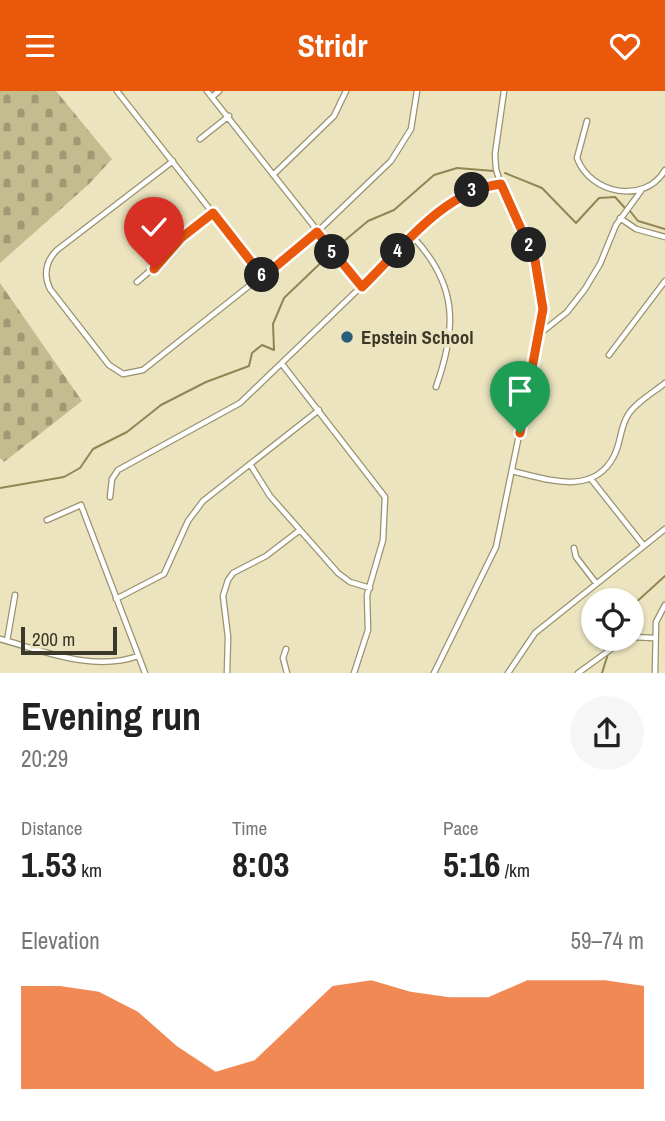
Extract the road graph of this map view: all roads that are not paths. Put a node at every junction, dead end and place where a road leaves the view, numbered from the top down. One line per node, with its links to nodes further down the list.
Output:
1 (117, 91): 11 (street)
2 (207, 91): 7 (street)
3 (219, 91): 7 (street)
4 (346, 91): 13 (street)
5 (417, 91): 20 (street)
6 (504, 91): 14 (street)
7 (212, 97): 8 (street)
8 (229, 116): 10 (street); 13 (street)
9 (587, 121): 16 (street)
10 (200, 139)
11 (173, 161): 18 (street); 23 (street)
12 (665, 170): 15 (street)
13 (272, 175): 20 (street)
14 (501, 184): 21 (street); 27 (street)
15 (641, 191): 16 (street); 17 (street)
16 (629, 193): 17 (street)
17 (632, 203): 19 (street)
18 (213, 213): 23 (street); 25 (street)
19 (620, 218): 22 (street); 28 (street)
20 (317, 232): 23 (street); 26 (street)
21 (413, 237): 26 (street); 33 (street)
22 (665, 237)
23 (263, 277)
24 (665, 281): 30 (street)
25 (137, 282)
26 (362, 287): 31 (street)
27 (543, 309): 28 (street); 29 (street)
28 (558, 319): 29 (street)
29 (541, 333): 36 (street)
30 (609, 355)
31 (282, 364): 34 (street); 38 (street)
32 (665, 383): 37 (street)
33 (436, 387)
34 (319, 410): 35 (street); 45 (street)
35 (250, 464): 41 (street); 47 (street)
36 (512, 471): 37 (street); 60 (street)
37 (591, 479): 42 (street)
38 (110, 497)
39 (47, 520): 47 (street)
40 (665, 529): 42 (street)
41 (300, 530): 45 (street); 57 (street)
42 (644, 546): 44 (street)
43 (574, 548): 44 (street)
44 (596, 583): 61 (street)
45 (370, 588): 59 (street)
46 (15, 595): 52 (street)
47 (116, 599): 55 (street)
48 (665, 605): 50 (street)
49 (644, 638): 50 (street)
50 (654, 638): 63 (street)
51 (0, 639): 52 (street)
52 (7, 641): 55 (street)
53 (286, 649): 58 (street)
54 (608, 651): 62 (street)
55 (138, 656): 56 (street)
56 (145, 673)
57 (226, 673)
58 (287, 673)
59 (355, 673)
60 (434, 673)
61 (508, 673)
62 (578, 673)
63 (655, 673)

